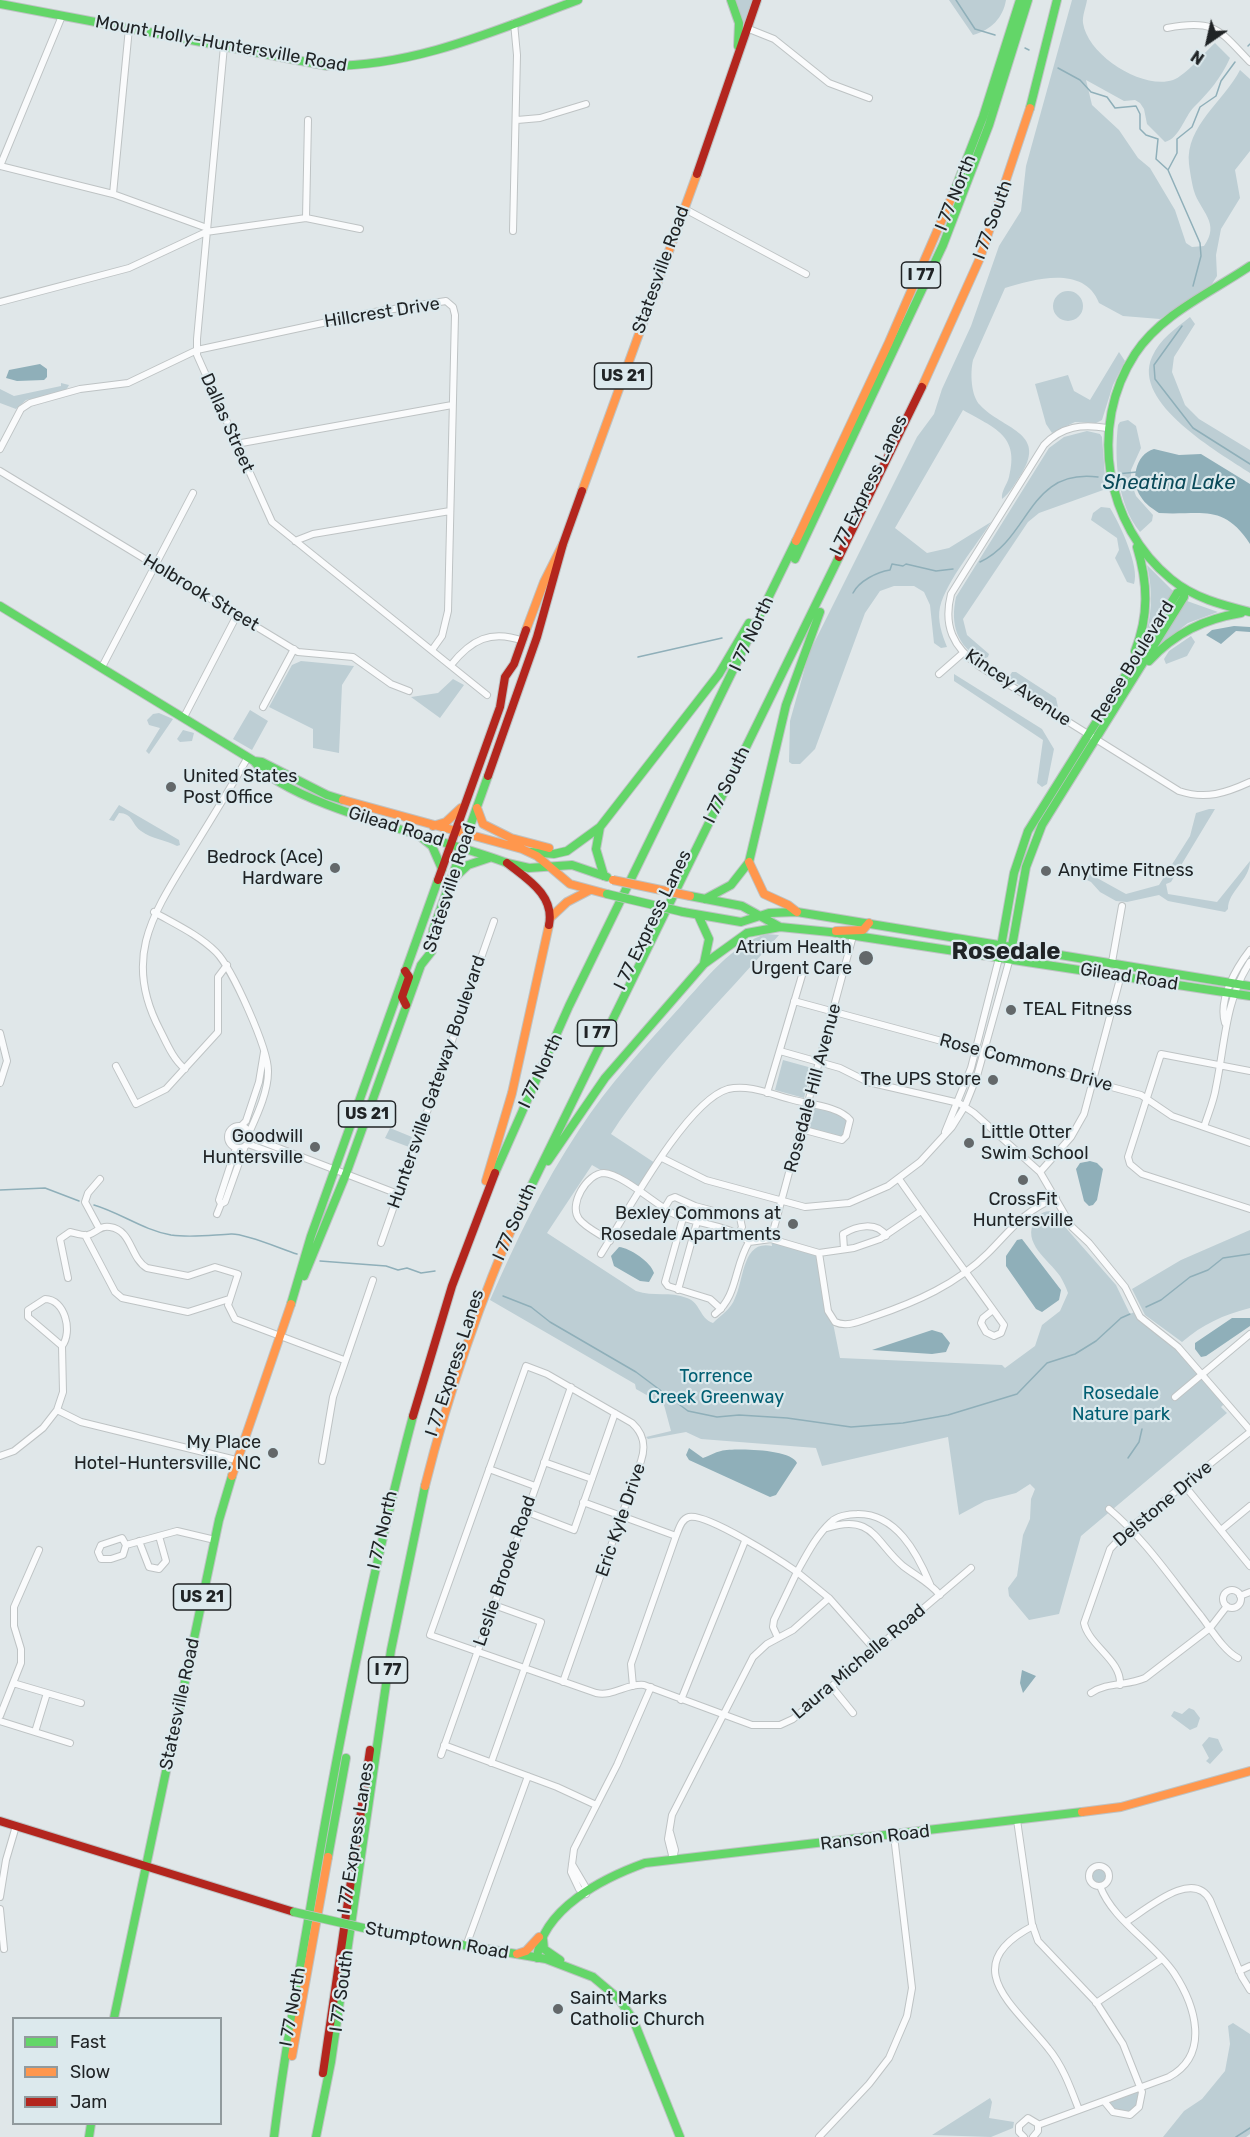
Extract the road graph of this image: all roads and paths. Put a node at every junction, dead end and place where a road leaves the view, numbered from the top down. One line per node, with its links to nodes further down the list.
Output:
1 (578, 0): 10 (main road, Mount Holly-Huntersville Road)
2 (731, 0): 15 (main road)
3 (757, 0): 13 (main road, Statesville Road / US 21); 15 (main road, Statesville Road / US 21)
4 (1020, 0): 41 (main road, I 77 North / I 77)
5 (1028, 0): 285 (main road, I 77 Express Lanes / I 77)
6 (1050, 0): 286 (main road, I 77 Express Lanes / I 77)
7 (1057, 0): 39 (main road, I 77 South / I 77)
8 (0, 4): 9 (main road, Mount Holly-Huntersville Road)
9 (62, 16): 11 (main road, Mount Holly-Huntersville Road); 22 (street)
10 (514, 23): 14 (main road, Mount Holly-Huntersville Road); 20 (street)
11 (129, 28): 14 (main road, Mount Holly-Huntersville Road); 23 (street)
12 (1167, 28): 16 (street)
13 (749, 29): 17 (street); 21 (main road, Statesville Road / US 21)
14 (224, 46): 27 (street, Dallas Street)
15 (738, 46): 21 (main road, Statesville Road / US 21)
16 (1250, 62)
17 (869, 98)
18 (586, 104): 20 (street)
19 (308, 120): 25 (street)
20 (517, 120): 28 (street)
21 (699, 165): 24 (main road, Statesville Road / US 21)
22 (0, 166): 23 (street)
23 (113, 194): 27 (street)
24 (683, 208): 30 (street); 44 (main road, Statesville Road / US 21)
25 (306, 218): 26 (street); 27 (street)
26 (360, 229)
27 (207, 230): 31 (street); 32 (street, Dallas Street)
28 (513, 231)
29 (1250, 266): 34 (main road)
30 (806, 274)
31 (0, 302)
32 (197, 350): 33 (street, Hillcrest Drive); 35 (street, Dallas Street); 36 (street, Hillcrest Drive)
33 (452, 405): 35 (street); 40 (street, Hillcrest Drive)
34 (1107, 428): 43 (main road); 53 (street, Kincey Avenue)
35 (236, 444): 42 (street, Dallas Street)
36 (0, 449)
37 (0, 471): 45 (street, Holbrook Street)
38 (193, 493): 45 (street)
39 (864, 507): 86 (main road); 166 (main road, I 77 South / I 77)
40 (450, 511): 42 (street); 52 (street, Hillcrest Drive)
41 (796, 539): 76 (main road); 170 (main road, I 77 North / I 77)
42 (295, 541): 52 (street, Dallas Street)
43 (1135, 541): 46 (main road); 57 (main road)
44 (563, 544): 50 (main road, Statesville Road / US 21); 60 (main road, Statesville Road / US 21)
45 (156, 566): 49 (street, Holbrook Street); 56 (street)
46 (1184, 589): 48 (main road); 57 (main road, Reese Boulevard); 59 (main road, Reese Boulevard)
47 (0, 606): 56 (main road, Gilead Road)
48 (1249, 612): 59 (main road)
49 (237, 615): 51 (street, Holbrook Street); 64 (street)
50 (523, 640): 54 (main road, Statesville Road / US 21); 55 (street)
51 (294, 649): 61 (street, Holbrook Street); 63 (street)
52 (432, 650): 55 (street, Dallas Street)
53 (963, 652): 58 (street); 65 (street, Kincey Avenue)
54 (514, 664): 60 (main road); 70 (main road, Statesville Road / US 21)
55 (451, 665): 62 (street, Dallas Street)
56 (102, 667): 64 (main road, Gilead Road)
57 (1128, 668): 65 (main road, Reese Boulevard)
58 (939, 674)
59 (1131, 682): 66 (main road, Reese Boulevard)
60 (518, 688): 71 (main road, Statesville Road / US 21)
61 (409, 691)
62 (487, 695)
63 (263, 707)
64 (184, 717): 67 (main road, Gilead Road)
65 (1087, 734): 66 (street, Kincey Avenue); 106 (main road, Reese Boulevard)
66 (1095, 739): 68 (street, Kincey Avenue); 107 (main road, Reese Boulevard)
67 (251, 759): 69 (main road, Gilead Road); 72 (main road, Gilead Road); 95 (street)
68 (1250, 782)
69 (330, 806): 72 (main road); 73 (main road, Gilead Road)
70 (463, 806): 75 (main road); 77 (main road, Statesville Road / US 21)
71 (477, 806): 79 (main road, Statesville Road / US 21); 80 (main road)
72 (376, 810): 74 (main road, Gilead Road)
73 (374, 821): 74 (main road); 78 (main road, Gilead Road)
74 (418, 822): 75 (main road, Gilead Road)
75 (433, 826): 77 (main road, Gilead Road)
76 (600, 827): 81 (main road); 90 (main road)
77 (454, 832): 79 (main road, Gilead Road); 82 (main road, Statesville Road / US 21)
78 (417, 834): 82 (main road, Gilead Road); 89 (main road)
79 (467, 836): 83 (main road, Statesville Road / US 21); 84 (main road, Gilead Road)
80 (511, 838): 81 (main road); 84 (main road)
81 (581, 840): 84 (main road)
82 (451, 843): 83 (main road, Gilead Road); 89 (main road, Statesville Road / US 21)
83 (463, 847): 85 (main road, Gilead Road); 91 (main road, Statesville Road / US 21)
84 (527, 851): 88 (main road, Gilead Road)
85 (489, 858): 87 (main road, Gilead Road); 91 (main road)
86 (749, 862): 93 (main road); 96 (main road)
87 (507, 863): 88 (main road, Gilead Road); 99 (main road)
88 (547, 866): 90 (main road, Gilead Road); 92 (main road, Gilead Road)
89 (442, 869): 105 (main road, Statesville Road / US 21)
90 (604, 876): 93 (main road, Gilead Road, bridge)
91 (451, 882): 115 (main road, Statesville Road / US 21)
92 (590, 890): 97 (main road, Gilead Road, bridge); 99 (main road)
93 (705, 898): 98 (main road, Gilead Road)
94 (1122, 906): 111 (street)
95 (154, 912): 114 (street); 134 (street)
96 (797, 912): 98 (main road, Gilead Road); 101 (main road, Gilead Road)
97 (698, 915): 98 (main road, Gilead Road); 113 (main road)
98 (761, 916): 102 (main road, Gilead Road)
99 (550, 918): 170 (main road)
100 (494, 921): 155 (street, Huntersville Gateway Boulevard)
101 (869, 923): 103 (main road); 106 (main road, Gilead Road)
102 (780, 927): 103 (main road, Gilead Road); 113 (main road)
103 (830, 932): 104 (main road, Gilead Road)
104 (853, 936): 109 (main road, Gilead Road); 126 (street, Rosedale Hill Avenue)
105 (416, 942): 115 (main road); 116 (main road, Statesville Road / US 21)
106 (1000, 945): 107 (main road, Gilead Road); 109 (main road, Reese Boulevard)
107 (1012, 946): 110 (main road, Reese Boulevard); 111 (main road, Gilead Road)
108 (1250, 950): 120 (street)
109 (999, 958): 110 (main road, Gilead Road); 130 (street, Reese Boulevard)
110 (1010, 958): 119 (main road, Gilead Road); 130 (street, Reese Boulevard)
111 (1112, 962): 117 (main road, Gilead Road)
112 (1250, 962): 120 (street)
113 (704, 964): 166 (main road)
114 (227, 965): 128 (street); 134 (street)
115 (421, 965): 125 (main road, Statesville Road / US 21)
116 (405, 971): 125 (main road); 149 (main road, Statesville Road / US 21)
117 (1166, 971): 119 (main road); 120 (main road, Gilead Road)
118 (803, 972): 124 (street)
119 (1122, 975): 122 (main road, Gilead Road); 136 (street)
120 (1234, 983): 121 (main road, Gilead Road); 122 (street)
121 (1250, 986)
122 (1231, 993): 123 (main road, Gilead Road); 132 (street)
123 (1250, 996)
124 (794, 1001): 126 (street, Rose Commons Drive); 129 (street)
125 (406, 1005): 151 (main road, Statesville Road / US 21)
126 (833, 1011): 130 (street, Rose Commons Drive); 131 (street, Rosedale Hill Avenue)
127 (0, 1033): 137 (street)
128 (264, 1052): 142 (street); 145 (street)
129 (780, 1052): 131 (street); 138 (street)
130 (980, 1052): 136 (street, Rose Commons Drive); 141 (street, Reese Boulevard)
131 (819, 1062): 140 (street, Rosedale Hill Avenue); 141 (street)
132 (1220, 1063): 135 (street); 139 (street); 143 (street)
133 (117, 1066): 134 (street)
134 (185, 1069)
135 (1250, 1071)
136 (1092, 1081): 139 (street, Rose Commons Drive); 150 (street)
137 (0, 1083)
138 (767, 1093): 140 (street); 148 (street)
139 (1146, 1098): 143 (street, Rose Commons Drive); 160 (street)
140 (809, 1104): 144 (street, Rosedale Hill Avenue); 144 (street)
141 (962, 1105): 150 (street); 153 (street, Reese Boulevard)
142 (241, 1126): 145 (street); 147 (street)
143 (1204, 1127): 146 (street, Rose Commons Drive)
144 (801, 1130): 157 (street, Rosedale Hill Avenue)
145 (248, 1140): 147 (street); 149 (street); 158 (street)
146 (1250, 1143)
147 (236, 1148): 158 (street)
148 (662, 1158): 154 (street); 157 (street, Reese Boulevard)
149 (334, 1170): 151 (street); 182 (main road, Statesville Road / US 21)
150 (1040, 1172): 156 (street)
151 (346, 1174): 155 (street); 182 (main road, Statesville Road / US 21)
152 (100, 1179): 165 (street)
153 (899, 1179): 157 (street, Reese Boulevard); 161 (street)
154 (640, 1193): 159 (street); 172 (street); 172 (street)
155 (398, 1194): 174 (street, Huntersville Gateway Boulevard)
156 (1056, 1198): 178 (street); 191 (street)
157 (782, 1201): 171 (street, Rosedale Hill Avenue)
158 (221, 1204): 162 (street)
159 (664, 1209): 163 (street); 167 (street)
160 (1250, 1209)
161 (921, 1211): 169 (street); 178 (street)
162 (217, 1214)
163 (682, 1218): 164 (street); 181 (street)
164 (697, 1222): 167 (street); 181 (street)
165 (99, 1228): 168 (street); 183 (street)
166 (509, 1232): 286 (main road, I 77 South / I 77)
167 (738, 1235): 173 (street)
168 (85, 1236): 179 (street); 183 (street)
169 (886, 1236): 175 (street); 175 (street)
170 (469, 1239): 285 (main road, I 77 North / I 77)
171 (771, 1239): 173 (street); 176 (street)
172 (610, 1240): 177 (street)
173 (750, 1242): 184 (street)
174 (381, 1243)
175 (844, 1249): 176 (street)
176 (819, 1253): 178 (street)
177 (601, 1254)
178 (965, 1270): 185 (street)
179 (68, 1278)
180 (373, 1280): 190 (street)
181 (678, 1290): 184 (street)
182 (296, 1291): 188 (main road, Statesville Road / US 21)
183 (229, 1299): 188 (street)
184 (721, 1309): 186 (street)
185 (993, 1310)
186 (715, 1314)
187 (1250, 1334): 191 (street)
188 (279, 1337): 190 (street); 198 (main road, Statesville Road / US 21)
189 (62, 1346): 189 (street); 194 (street)
190 (344, 1360): 199 (street)
191 (1202, 1374): 193 (street); 196 (street)
192 (571, 1387): 195 (street, Eric Kyle Drive); 200 (street, Leslie Brooke Road); 201 (street, Eric Kyle Drive)
193 (1175, 1397)
194 (57, 1410): 197 (street); 198 (street)
195 (615, 1413): 202 (street); 209 (street, Eric Kyle Drive)
196 (1250, 1431): 203 (street, Delstone Drive)
197 (0, 1456)
198 (236, 1460): 215 (main road, Statesville Road / US 21)
199 (322, 1461)
200 (544, 1462): 202 (street); 204 (street, Leslie Brooke Road)
201 (489, 1469): 204 (street); 233 (street, Laura Michelle Road)
202 (592, 1479): 205 (street)
203 (1184, 1485): 210 (street, Delstone Drive); 212 (street)
204 (536, 1486): 208 (street, Leslie Brooke Road)
205 (583, 1502): 208 (street); 209 (street)
206 (1250, 1506): 212 (street)
207 (1109, 1509): 210 (street)
208 (526, 1512): 228 (street, Leslie Brooke Road)
209 (622, 1517): 214 (street); 236 (street, Eric Kyle Drive)
210 (1130, 1527): 230 (street); 238 (street, Delstone Drive)
211 (826, 1528): 222 (street); 223 (street); 223 (street)
212 (1221, 1530): 220 (street)
213 (159, 1536): 215 (street); 217 (street); 217 (street)
214 (676, 1536): 216 (street); 239 (street)
215 (215, 1539): 263 (main road, Statesville Road / US 21)
216 (745, 1541): 222 (street); 244 (street)
217 (139, 1542): 218 (street)
218 (126, 1545): 218 (street)
219 (39, 1550): 237 (street)
220 (1250, 1566)
221 (971, 1568): 225 (street, Laura Michelle Road)
222 (797, 1572): 227 (street); 231 (street)
223 (930, 1584): 225 (street)
224 (1250, 1592): 226 (street)
225 (940, 1595): 232 (street, Laura Michelle Road)
226 (1240, 1596): 229 (street); 229 (street)
227 (829, 1598): 231 (street); 232 (street)
228 (494, 1605): 233 (street, Leslie Brooke Road); 235 (street)
229 (1227, 1606): 230 (street)
230 (1210, 1628): 234 (street); 238 (street)
231 (778, 1638): 247 (street)
232 (875, 1650): 241 (street, Laura Michelle Road)
233 (477, 1652): 235 (street, Laura Michelle Road); 252 (street, Leslie Brooke Road)
234 (1238, 1658)
235 (524, 1669): 236 (street, Laura Michelle Road); 254 (street)
236 (563, 1682): 239 (street, Laura Michelle Road)
237 (13, 1683): 242 (street); 248 (street)
238 (1120, 1685): 243 (street)
239 (633, 1686): 240 (street, Laura Michelle Road)
240 (651, 1687): 244 (street, Laura Michelle Road); 257 (street)
241 (831, 1687): 246 (street); 247 (street, Laura Michelle Road)
242 (47, 1693): 245 (street); 250 (street)
243 (1091, 1693)
244 (681, 1700): 247 (street, Laura Michelle Road)
245 (81, 1703)
246 (854, 1713)
247 (724, 1715): 262 (street)
248 (0, 1716)
249 (0, 1721): 250 (street)
250 (35, 1732): 251 (street)
251 (70, 1743)
252 (444, 1745): 253 (street, Leslie Brooke Road); 254 (street)
253 (441, 1755)
254 (491, 1762): 256 (street)
255 (1250, 1772): 258 (main road, Ranson Road)
256 (528, 1776): 257 (street); 271 (street)
257 (596, 1805): 265 (street)
258 (1017, 1820): 261 (main road, Ranson Road); 269 (street)
259 (0, 1821): 260 (main road, Stumptown Road)
260 (16, 1826): 263 (main road, Stumptown Road); 266 (street)
261 (894, 1836): 262 (main road, Ranson Road); 291 (street)
262 (673, 1859): 265 (main road, Ranson Road)
263 (145, 1867): 271 (main road, Stumptown Road, bridge); 281 (main road, Statesville Road / US 21)
264 (1100, 1886): 268 (street)
265 (586, 1894): 270 (main road, Ranson Road)
266 (0, 1898)
267 (0, 1909): 272 (street)
268 (1126, 1922): 275 (street); 278 (street)
269 (1033, 1926): 280 (street); 284 (street)
270 (546, 1930): 273 (main road, Ranson Road); 274 (main road); 276 (main road)
271 (466, 1946): 273 (main road, Stumptown Road)
272 (4, 1949)
273 (512, 1954): 274 (main road, Stumptown Road)
274 (537, 1958): 276 (main road, Stumptown Road)
275 (1162, 1959): 280 (street); 282 (street)
276 (566, 1965): 290 (main road, Stumptown Road)
277 (1250, 1966): 278 (street)
278 (1239, 1971): 279 (street)
279 (1250, 1990)
280 (1096, 2003): 282 (street)
281 (114, 2017)
282 (1140, 2088): 283 (street); 283 (street)
283 (1104, 2101): 284 (street)
284 (1079, 2110): 287 (street)
285 (278, 2114): 288 (main road, I 77 North / I 77)
286 (319, 2121): 289 (main road, I 77 South / I 77)
287 (1038, 2125): 292 (street); 293 (street)
288 (274, 2137)
289 (316, 2137)
290 (680, 2137)
291 (819, 2137)
292 (1024, 2137)
293 (1033, 2137)

